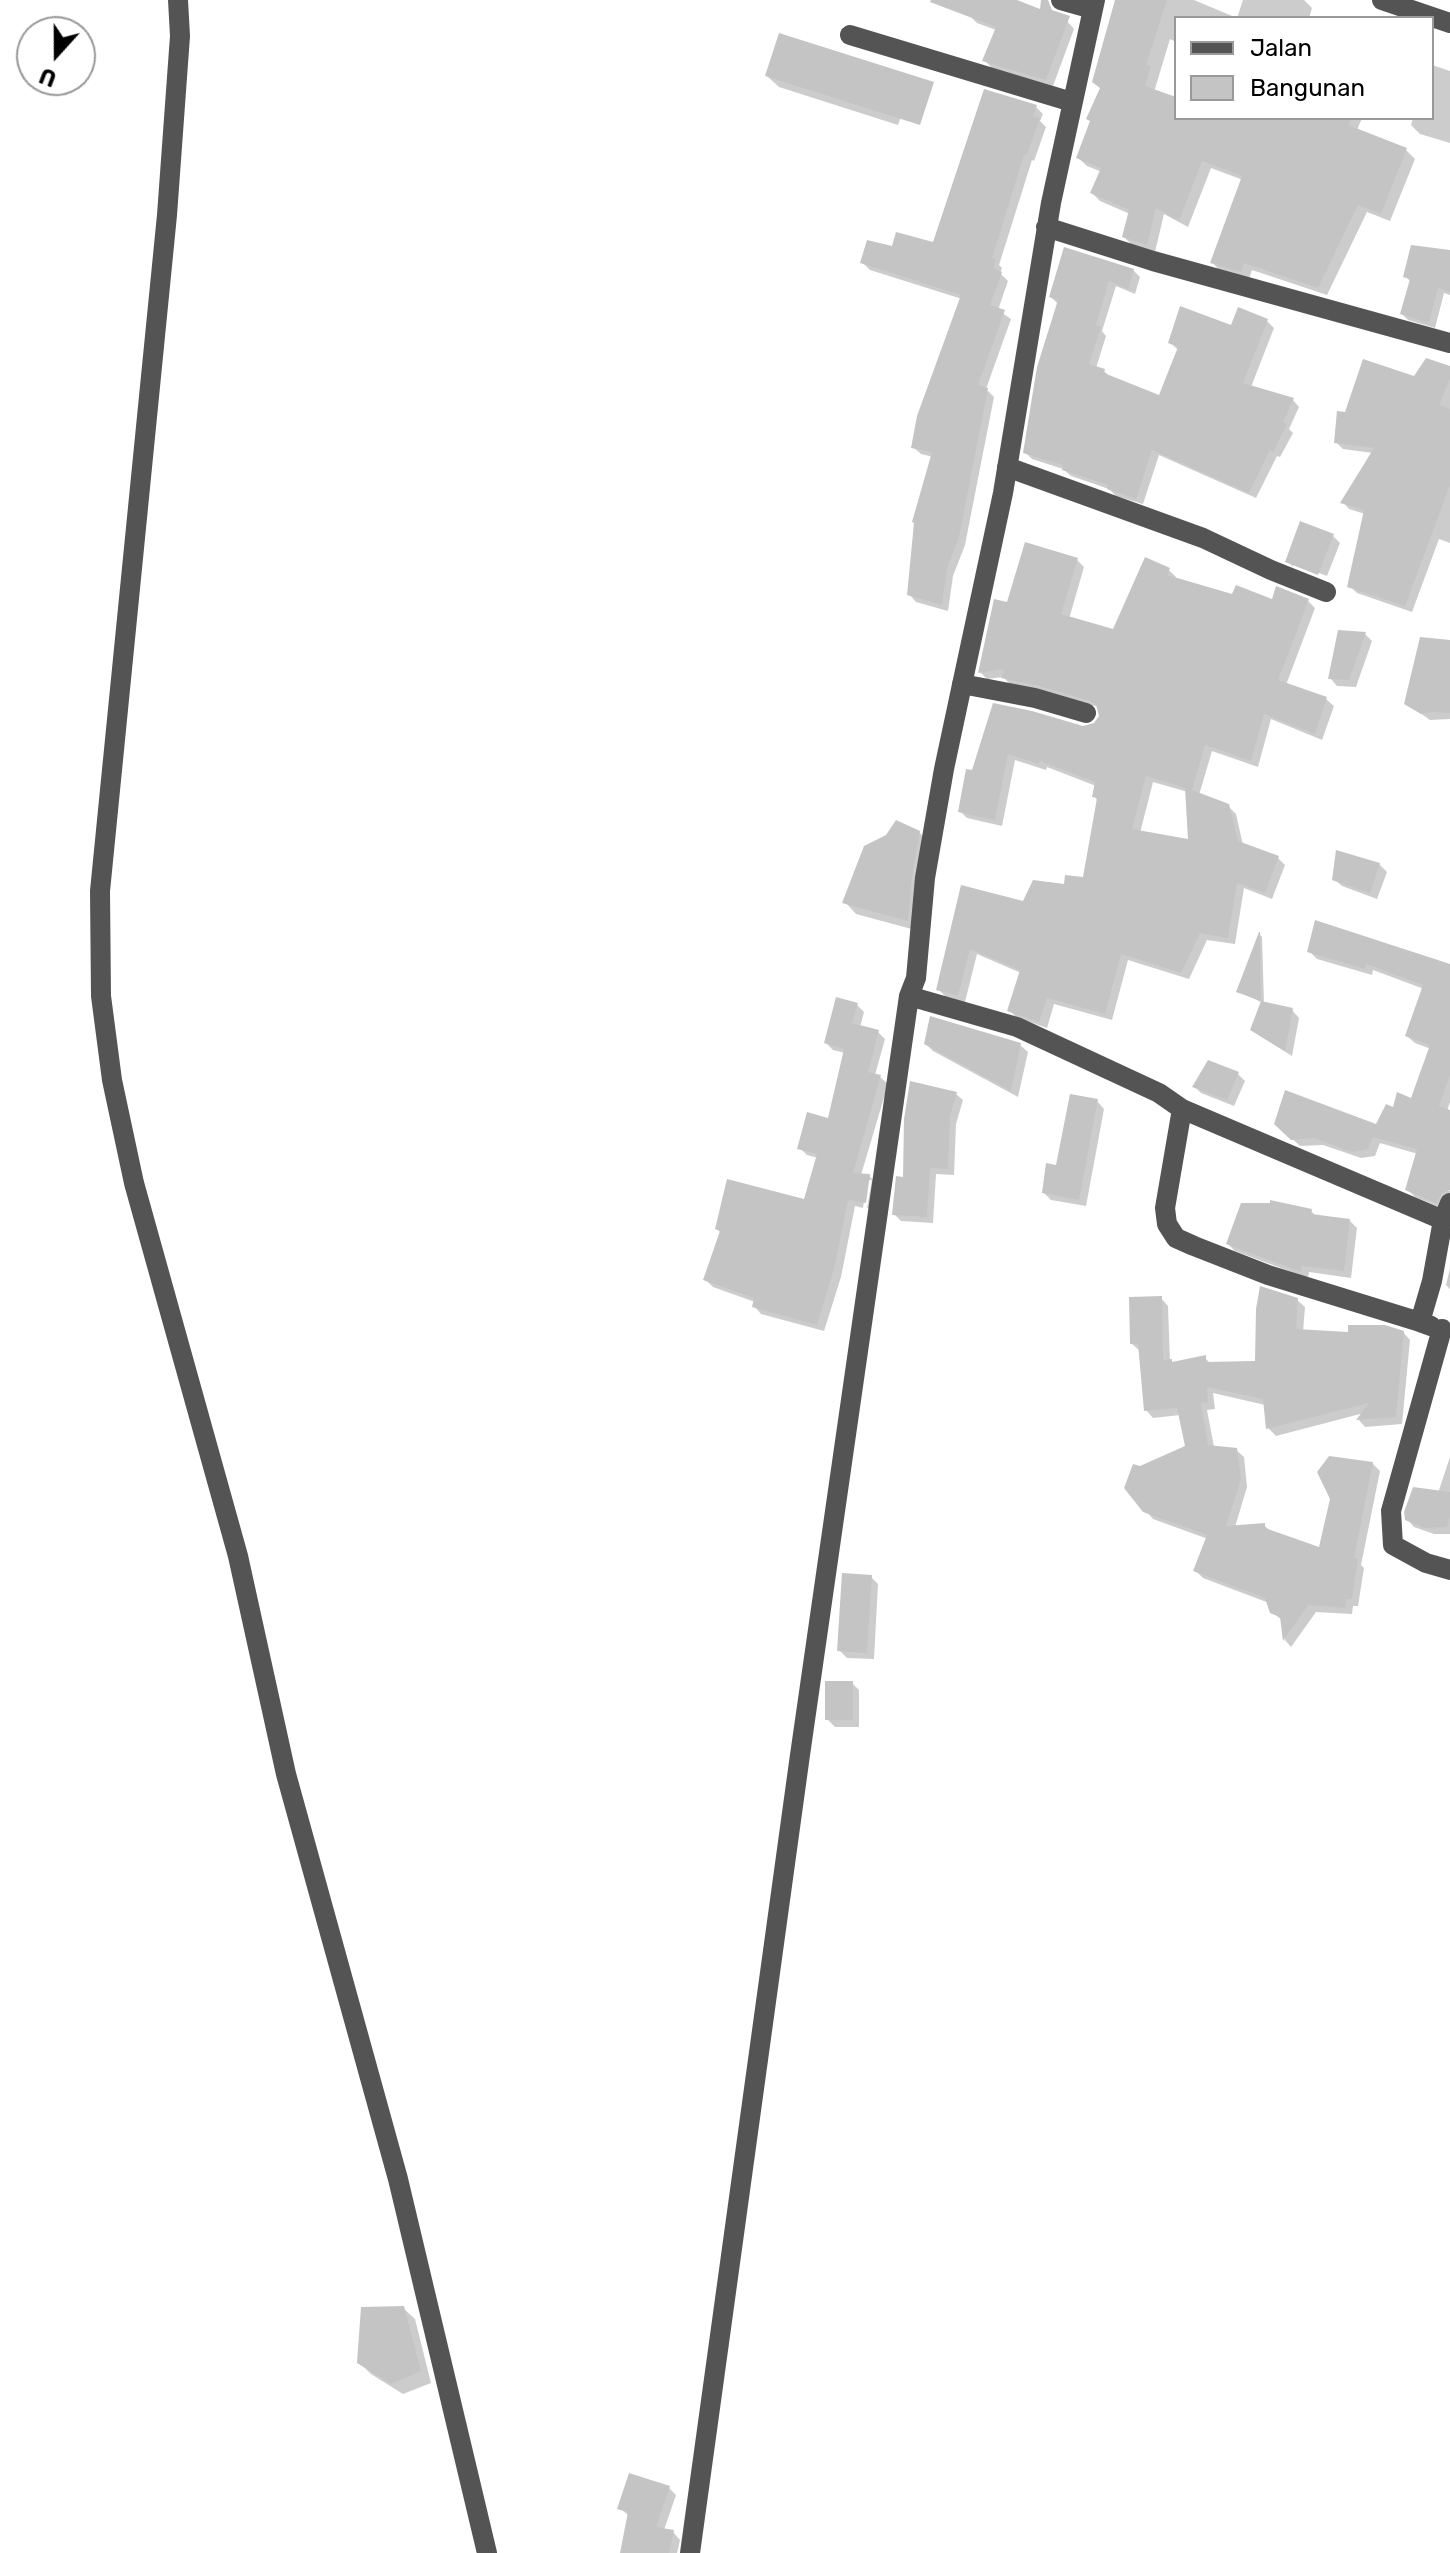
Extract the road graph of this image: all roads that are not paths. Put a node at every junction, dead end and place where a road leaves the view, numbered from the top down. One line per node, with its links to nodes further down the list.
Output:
1 (178, 0): 20 (street)
2 (1061, 0): 4 (street)
3 (1382, 0): 5 (street)
4 (1094, 4): 7 (street)
5 (1429, 16)
6 (850, 35): 7 (street)
7 (1072, 102): 8 (street)
8 (1046, 227): 9 (street); 10 (street)
9 (1450, 343)
10 (1007, 467): 11 (street); 12 (street)
11 (1326, 592)
12 (962, 684): 13 (street); 14 (street)
13 (1086, 713)
14 (909, 996): 15 (street); 21 (street)
15 (1182, 1109): 16 (street); 17 (street)
16 (1446, 1212): 17 (street)
17 (1420, 1322): 18 (street)
18 (1446, 1331): 19 (street)
19 (1450, 1570)
20 (487, 2553)
21 (690, 2553)

